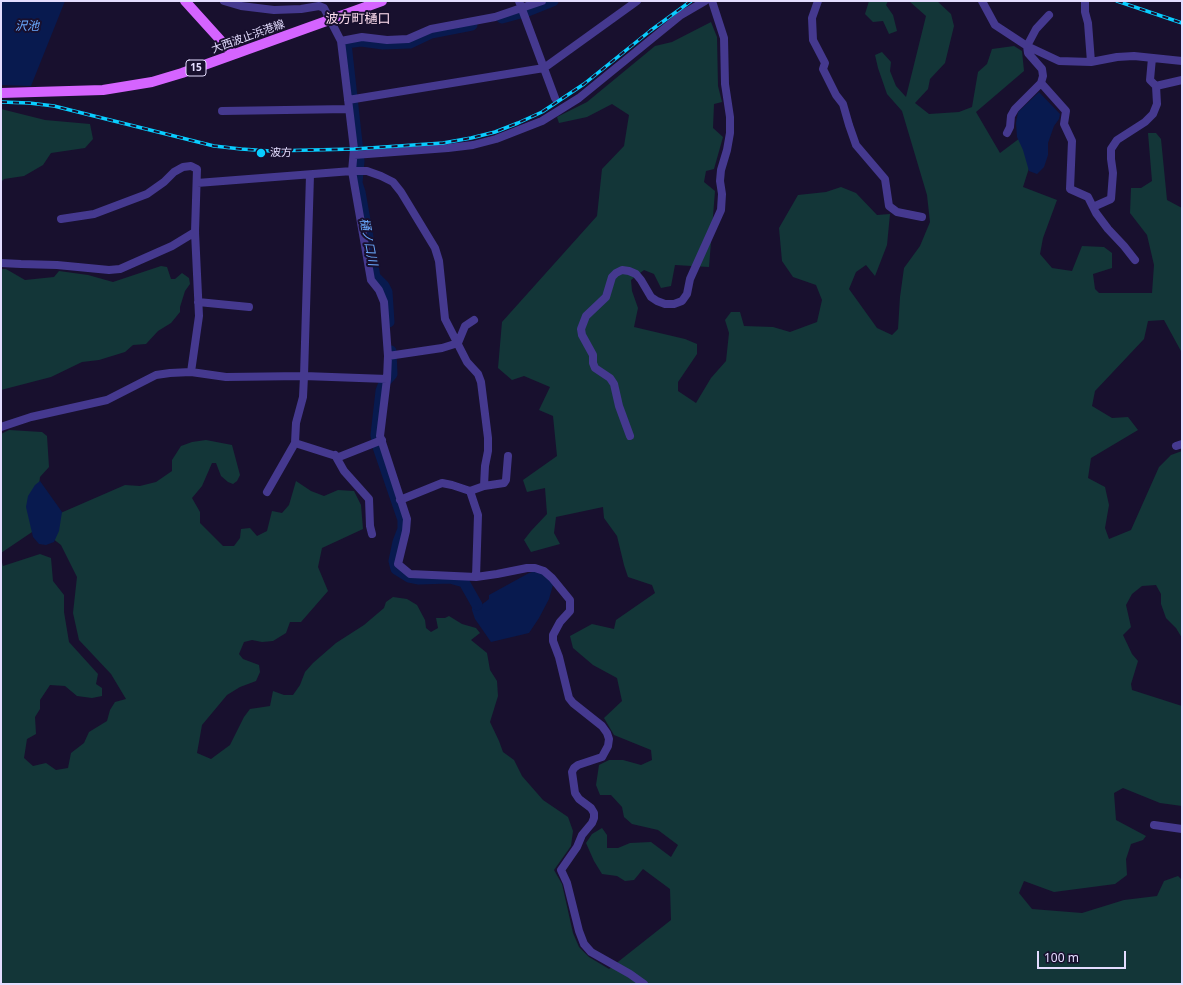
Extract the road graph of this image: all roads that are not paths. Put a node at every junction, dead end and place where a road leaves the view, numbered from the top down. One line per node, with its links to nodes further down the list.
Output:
1 (185, 1): 17 (main road)
2 (224, 1): 14 (street)
3 (382, 1): 14 (main road, 大西波止浜港線 / 15)
4 (519, 1): 12 (street)
5 (542, 1): 12 (street)
6 (637, 1): 21 (street)
7 (705, 1): 31 (street)
8 (712, 1): 50 (street)
9 (818, 1): 36 (street)
10 (982, 1): 16 (street)
11 (1085, 1): 20 (street)
12 (522, 9): 15 (street); 21 (street)
13 (1049, 15): 16 (street)
14 (329, 20): 15 (street); 17 (main road, 大西波止浜港線 / 15)
15 (341, 41): 27 (street)
16 (1027, 46): 20 (street); 23 (street)
17 (233, 54): 25 (main road, 大西波止浜港線 / 15)
18 (1152, 58): 19 (street); 20 (street); 24 (street)
19 (1182, 61)
20 (1091, 62)
21 (544, 68): 26 (street); 27 (street)
22 (1182, 80): 24 (street)
23 (1041, 83): 30 (street); 35 (street)
24 (1156, 86): 35 (street)
25 (1, 93)
26 (555, 98)
27 (348, 100): 28 (street)
28 (349, 109): 29 (street); 31 (street)
29 (222, 111)
30 (1008, 133)
31 (354, 155): 32 (street)
32 (352, 171): 33 (street); 44 (street); 45 (street)
33 (310, 175): 34 (street); 47 (street)
34 (197, 183): 37 (street); 38 (street)
35 (1093, 207): 39 (street)
36 (922, 217)
37 (61, 219)
38 (195, 232): 40 (street); 41 (street)
39 (1135, 260)
40 (1, 263)
41 (198, 302): 42 (street); 46 (street)
42 (249, 307)
43 (474, 320): 44 (street)
44 (458, 343): 45 (street); 55 (street)
45 (388, 356): 48 (street)
46 (191, 372): 47 (street); 49 (street)
47 (304, 376): 48 (street); 52 (street)
48 (387, 379): 51 (street)
49 (1, 427)
50 (630, 436)
51 (382, 440): 53 (street); 58 (street)
52 (295, 444): 53 (street); 57 (street)
53 (335, 455): 59 (street)
54 (508, 456): 55 (street)
55 (484, 486): 56 (street)
56 (470, 491): 58 (street); 60 (street)
57 (267, 492)
58 (400, 500): 60 (street)
59 (372, 534)
60 (476, 576): 63 (street)
61 (1154, 825): 62 (street)
62 (1182, 830)
63 (644, 984)

